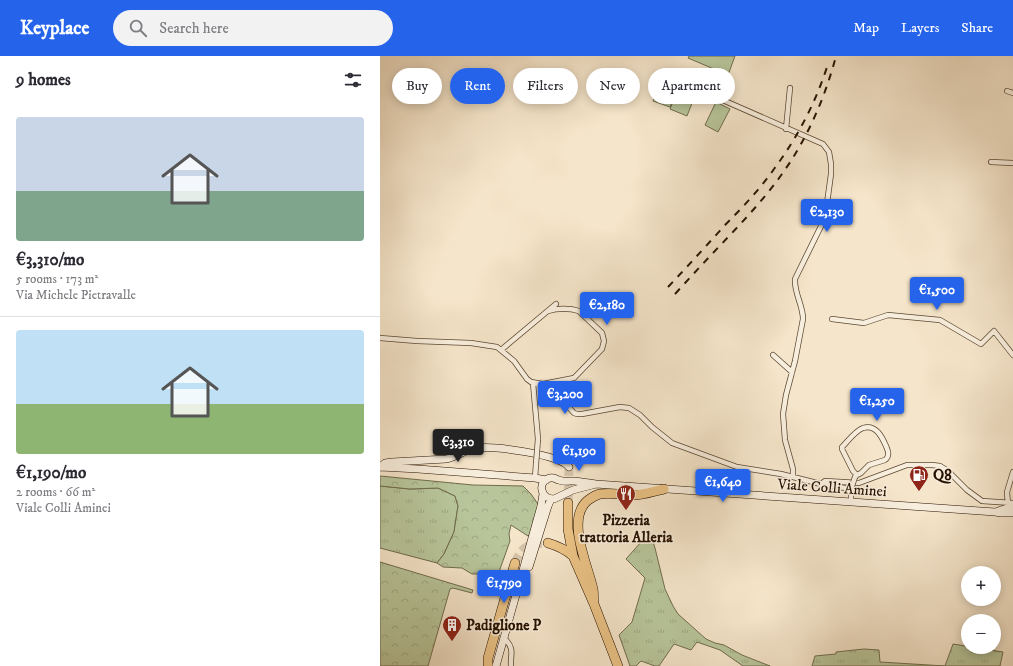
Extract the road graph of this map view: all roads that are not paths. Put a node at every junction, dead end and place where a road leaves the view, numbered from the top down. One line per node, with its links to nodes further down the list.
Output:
1 (790, 88): 5 (street)
2 (1007, 91): 3 (street)
3 (1013, 93)
4 (732, 104): 5 (street)
5 (786, 129): 15 (street)
6 (991, 162): 7 (street)
7 (1013, 163)
8 (556, 304): 9 (street)
9 (548, 311): 12 (street); 17 (street)
10 (832, 319): 14 (street)
11 (380, 338): 12 (street)
12 (502, 350): 16 (street)
13 (773, 355): 15 (street)
14 (1013, 355)
15 (792, 372): 21 (street)
16 (533, 383): 17 (street); 23 (street, bridge)
17 (543, 384): 21 (street)
18 (380, 467): 19 (main road); 23 (main road)
19 (569, 467)
20 (1013, 472): 35 (street)
21 (793, 476): 27 (street)
22 (856, 476): 22 (street); 29 (street, bridge)
23 (535, 478): 24 (main road)
24 (546, 480): 25 (main road); 30 (main road)
25 (559, 480): 26 (main road, Viale Colli Aminei); 31 (main road)
26 (596, 484): 28 (main road, Viale Colli Aminei); 31 (main road)
27 (821, 484): 29 (street); 35 (street)
28 (664, 489): 33 (main road, Viale Colli Aminei); 39 (highway)
29 (849, 491): 33 (street)
30 (543, 494): 32 (main road); 42 (main road)
31 (560, 496): 32 (main road)
32 (551, 499): 40 (main road)
33 (850, 502): 35 (main road, Viale Colli Aminei)
34 (568, 503): 37 (highway)
35 (1011, 506)
36 (548, 544): 37 (highway)
37 (573, 556): 39 (highway)
38 (515, 563): 41 (highway)
39 (594, 604): 45 (highway)
40 (506, 640): 43 (main road); 44 (street)
41 (488, 666)
42 (496, 666)
43 (499, 666)
44 (510, 666)
45 (618, 666)

